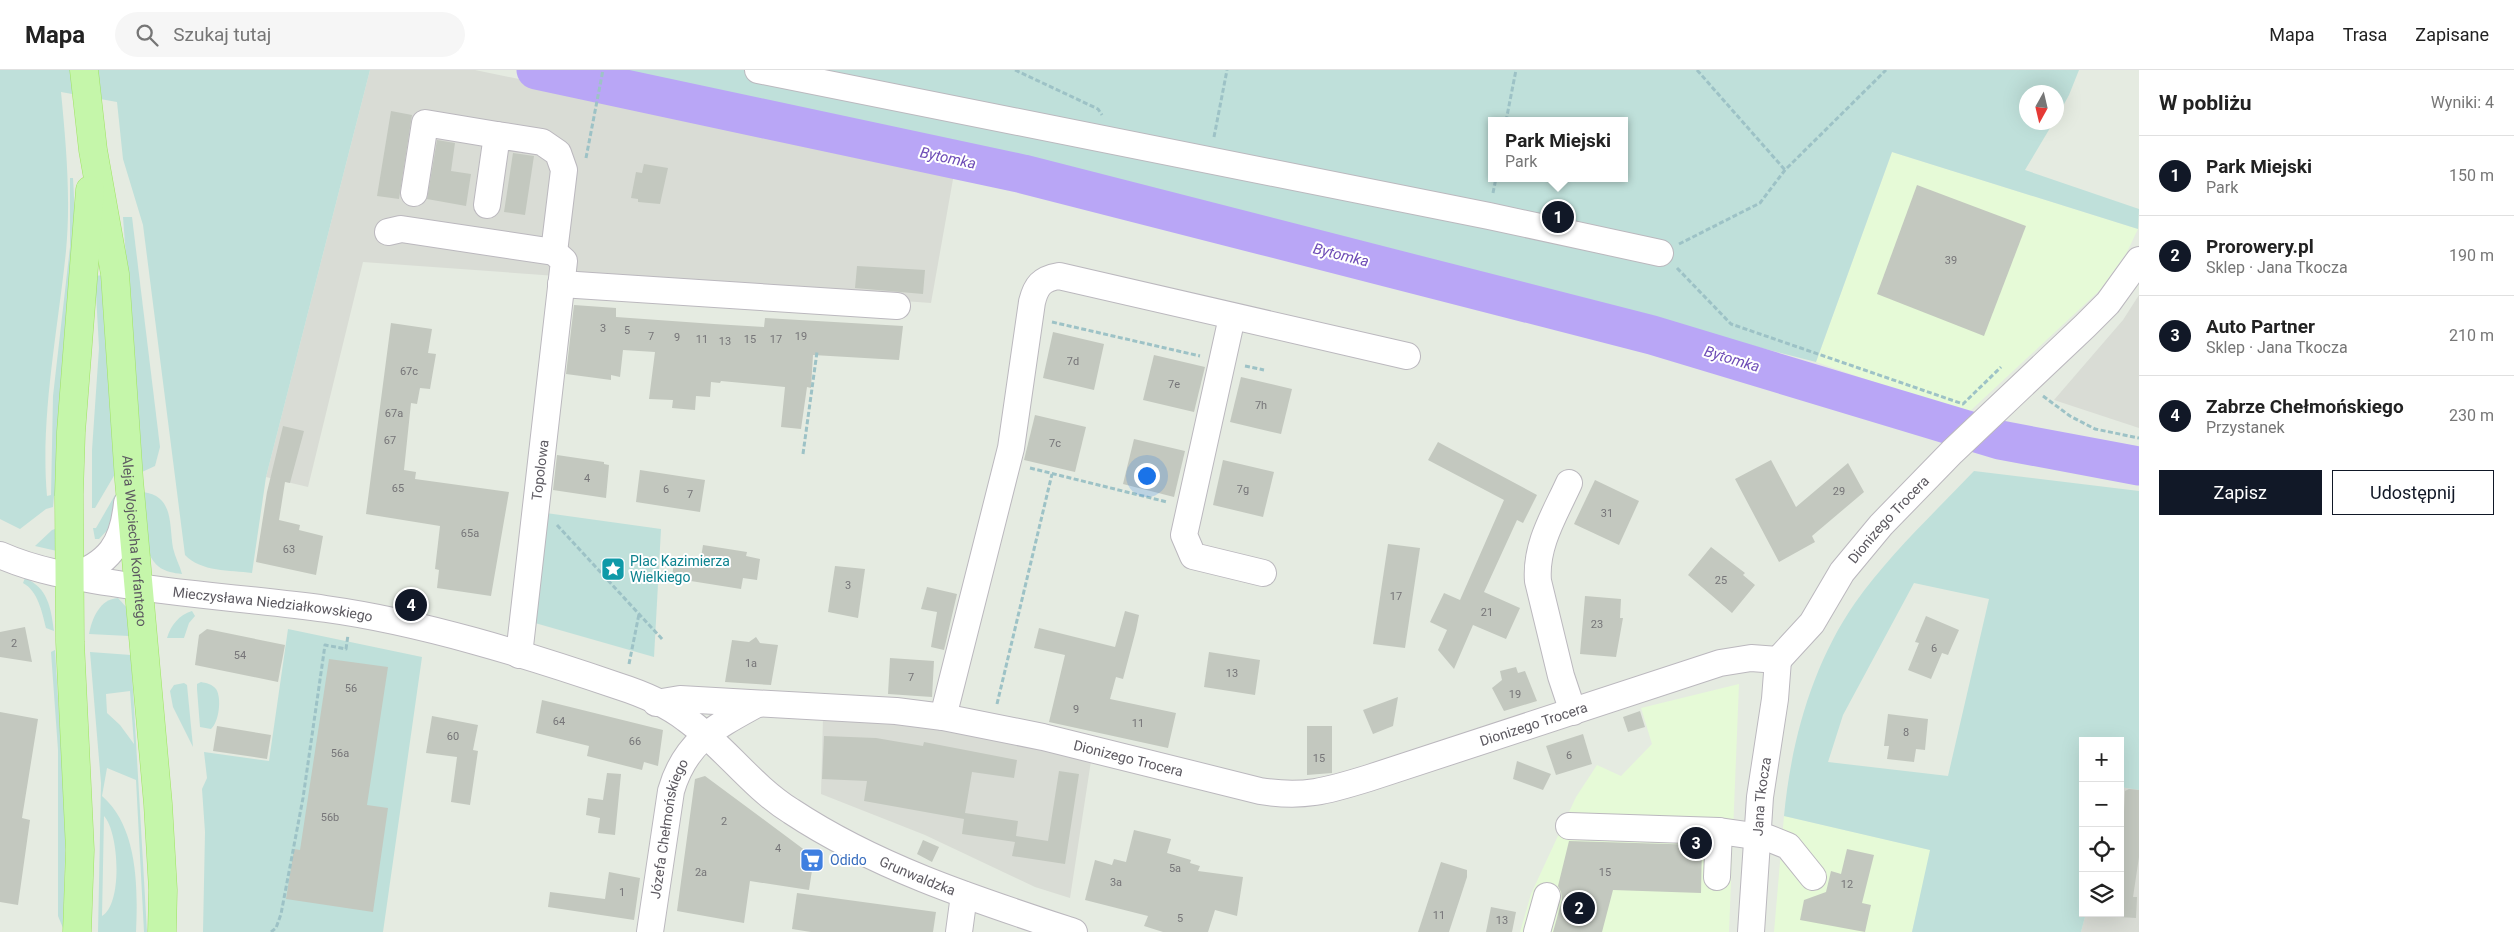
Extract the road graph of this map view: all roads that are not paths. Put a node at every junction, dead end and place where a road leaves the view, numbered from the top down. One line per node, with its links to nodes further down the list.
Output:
1 (84, 70): 4 (main road, Aleja Wojciecha Korfantego)
2 (758, 70): 8 (street)
3 (497, 135): 5 (street, Topolowa); 6 (street); 10 (street, Topolowa)
4 (93, 150): 14 (main road, Aleja Wojciecha Korfantego); 18 (main road, Aleja Wojciecha Korfantego)
5 (414, 193)
6 (486, 205)
7 (388, 232): 10 (street)
8 (1660, 253)
9 (2139, 260): 21 (street, Dionizego Trocera)
10 (560, 266): 11 (street); 20 (street, Topolowa)
11 (897, 306)
12 (1232, 317): 13 (street); 17 (street); 25 (street)
13 (1408, 356)
14 (129, 480): 18 (street); 19 (main road, Aleja Wojciecha Korfantego)
15 (1569, 482): 24 (street)
16 (0, 555): 18 (street, Mieczysława Niedziałkowskiego)
17 (1263, 573)
18 (70, 576): 19 (street, Mieczysława Niedziałkowskiego); 34 (main road, Aleja Wojciecha Korfantego)
19 (139, 588): 20 (street, Mieczysława Niedziałkowskiego); 35 (main road, Aleja Wojciecha Korfantego)
20 (519, 655): 22 (street, Mieczysława Niedziałkowskiego)
21 (1778, 660): 24 (street, Dionizego Trocera); 29 (street, Jana Tkocza)
22 (656, 703): 23 (street, Dionizego Trocera); 26 (street, Mieczysława Niedziałkowskiego)
23 (757, 704): 25 (street, Dionizego Trocera); 26 (street)
24 (1573, 712): 25 (street, Dionizego Trocera)
25 (942, 717)
26 (706, 736): 32 (street, Grunwaldzka); 36 (street, Józefa Chełmońskiego)
27 (1569, 826): 28 (street)
28 (1719, 831): 29 (street); 30 (street)
29 (1757, 838): 31 (street); 40 (street, Jana Tkocza)
30 (1717, 877)
31 (1813, 878)
32 (964, 895): 37 (street); 38 (street, Grunwaldzka)
33 (1547, 896): 39 (street)
34 (77, 932)
35 (162, 932)
36 (650, 932)
37 (959, 932)
38 (1074, 932)
39 (1537, 932)
40 (1751, 932)

